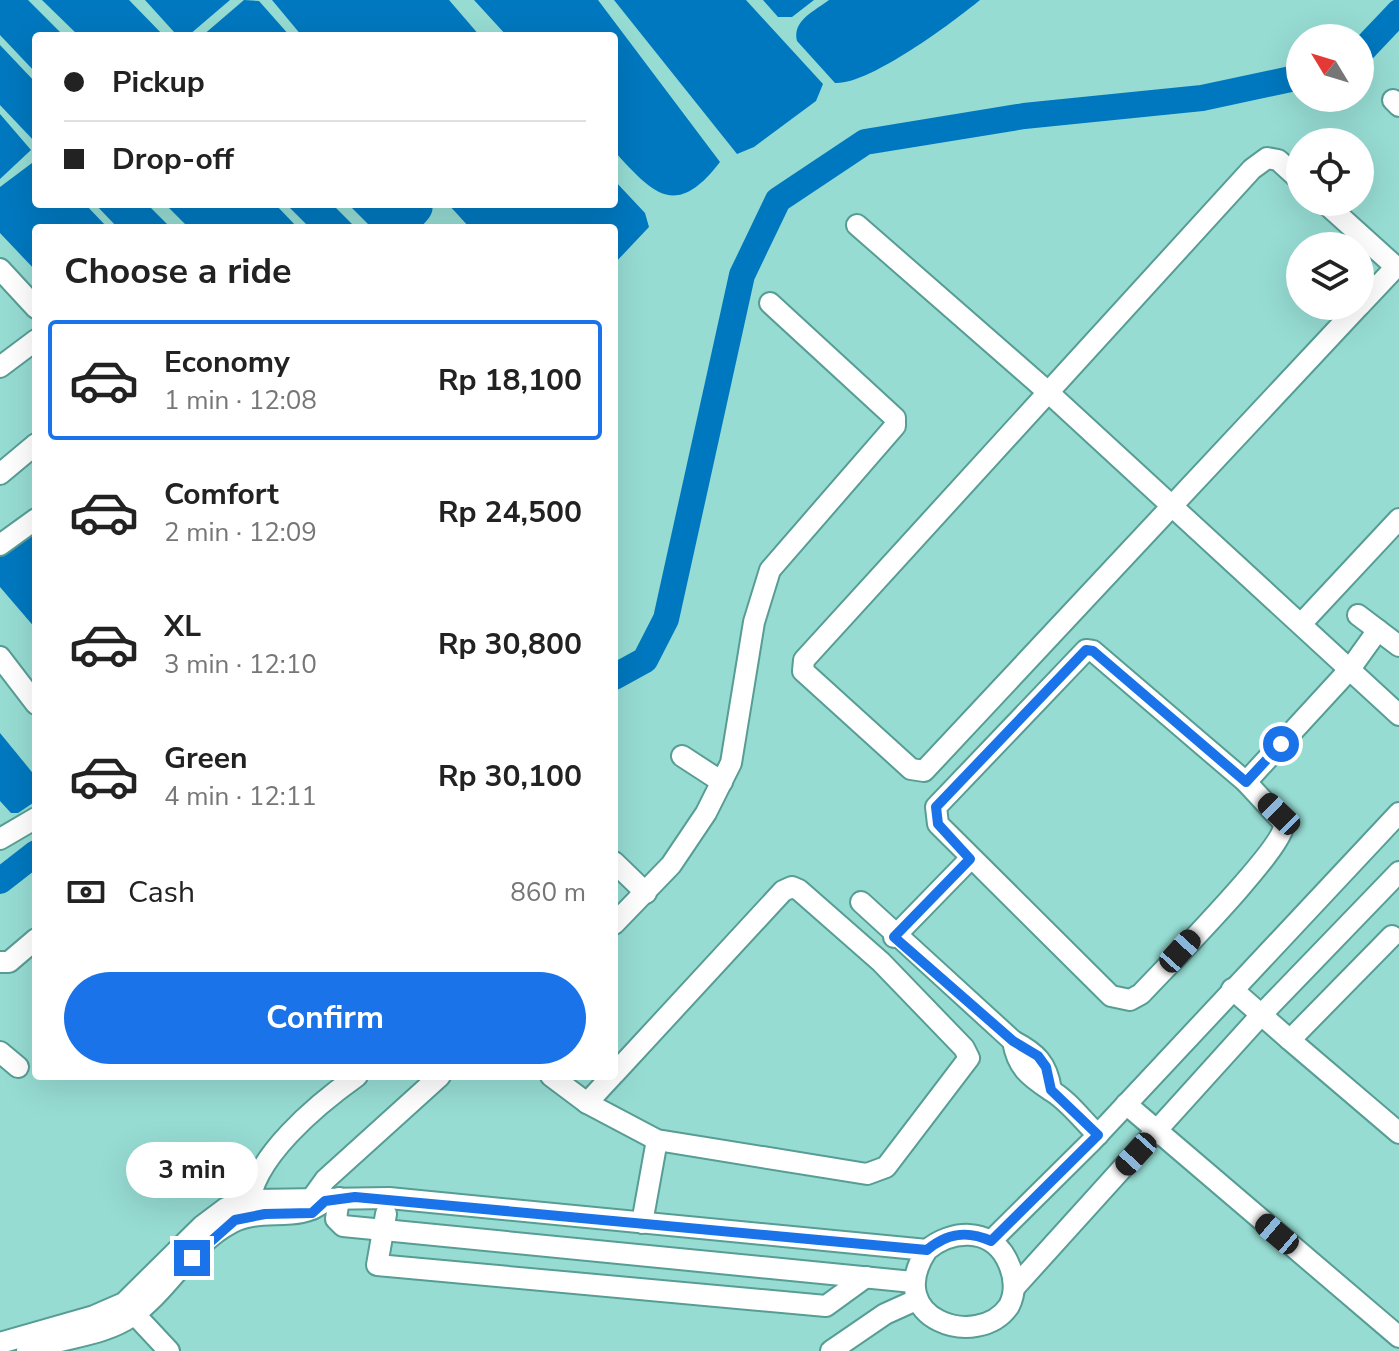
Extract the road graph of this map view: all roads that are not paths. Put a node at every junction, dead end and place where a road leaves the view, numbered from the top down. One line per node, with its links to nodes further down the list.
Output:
1 (1286, 167): 12 (street)
2 (1339, 216): 5 (street)
3 (857, 225): 12 (street)
4 (0, 269): 8 (street)
5 (1397, 269): 6 (street)
6 (1374, 292)
7 (770, 303): 28 (street)
8 (32, 304)
9 (1347, 320): 15 (street)
10 (32, 343): 11 (street)
11 (0, 367)
12 (1048, 392): 15 (street); 15 (street)
13 (32, 447): 14 (street)
14 (0, 474)
15 (1172, 504): 20 (street)
16 (1399, 519): 20 (street)
17 (32, 522): 18 (street)
18 (0, 545)
19 (1358, 615): 21 (street)
20 (1301, 624): 24 (street)
21 (1378, 630): 22 (street); 24 (street)
22 (1399, 646)
23 (0, 657): 25 (street)
24 (1350, 669): 26 (street); 29 (street)
25 (32, 699)
26 (1399, 715)
27 (682, 756): 28 (street)
28 (722, 782): 36 (street)
29 (1246, 782): 33 (street); 33 (street)
30 (1399, 813): 43 (street)
31 (32, 820): 32 (street)
32 (0, 839)
33 (970, 859): 40 (street)
34 (618, 866): 36 (street)
35 (1399, 872): 44 (street)
36 (646, 893): 38 (street)
37 (861, 902): 40 (street)
38 (618, 920)
39 (1392, 936): 45 (street)
40 (894, 937): 57 (street)
41 (32, 942): 42 (street)
42 (0, 962)
43 (1232, 989): 44 (street); 54 (street)
44 (1261, 1015): 45 (street); 55 (street)
45 (1290, 1040): 56 (street)
46 (0, 1052): 47 (street)
47 (18, 1067)
48 (618, 1070): 58 (street)
49 (352, 1080): 61 (street)
50 (436, 1080): 60 (street)
51 (556, 1080): 53 (street)
52 (608, 1080): 53 (street)
53 (587, 1103): 58 (street)
54 (1126, 1104): 55 (street); 57 (street)
55 (1156, 1131): 69 (street); 75 (street)
56 (1399, 1133)
57 (1098, 1135): 65 (street)
58 (657, 1140): 62 (street)
59 (389, 1198): 60 (street); 62 (street); 63 (street)
60 (322, 1203): 61 (street); 63 (street)
61 (250, 1209): 72 (street)
62 (642, 1223): 64 (street)
63 (384, 1227): 67 (street); 71 (street)
64 (677, 1227): 66 (street); 67 (street)
65 (991, 1241): 66 (street); 69 (street)
66 (927, 1250): 70 (street)
67 (674, 1257): 68 (street); 71 (street)
68 (866, 1277): 70 (street); 71 (street)
69 (1014, 1288): 74 (street)
70 (914, 1291): 74 (street); 79 (street)
71 (672, 1292)
72 (130, 1308): 73 (street); 78 (street)
73 (97, 1333): 76 (street)
74 (955, 1337): 77 (street)
75 (1399, 1337)
76 (10, 1340)
77 (980, 1349)
78 (169, 1351)
79 (831, 1351)

